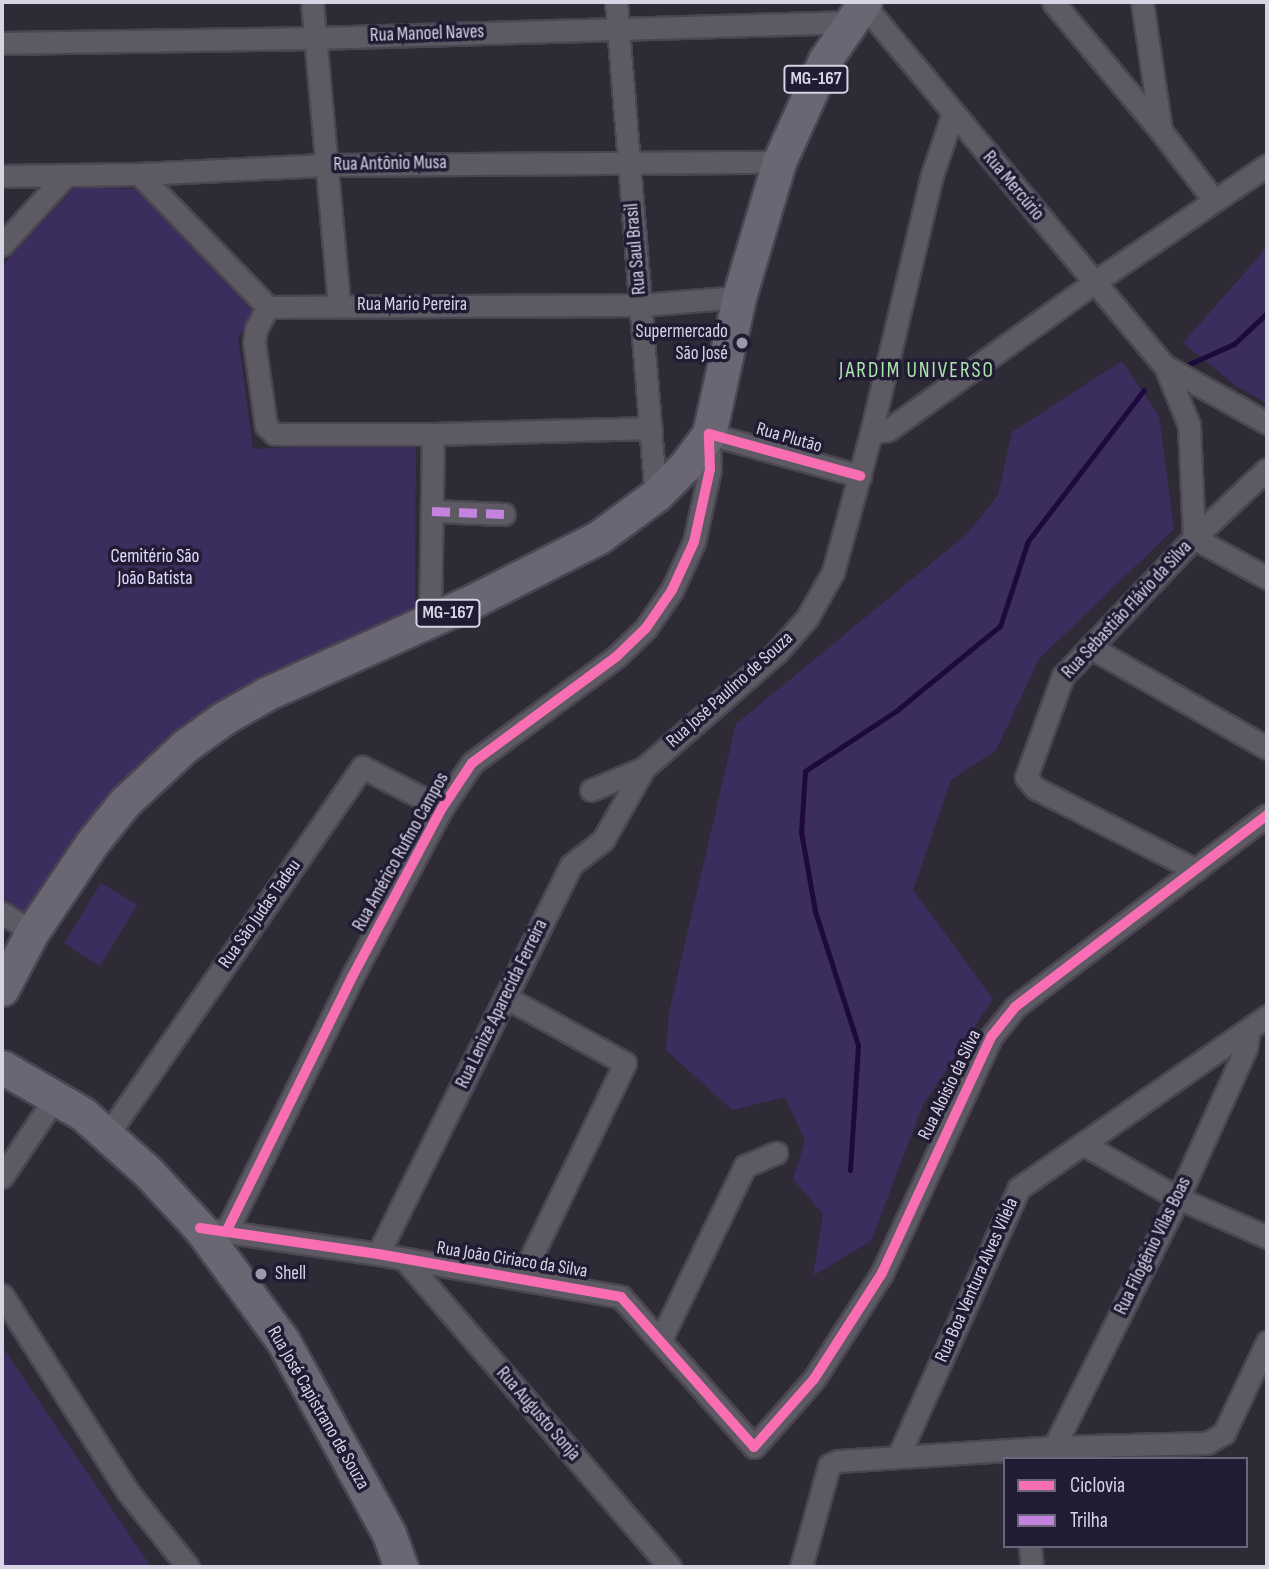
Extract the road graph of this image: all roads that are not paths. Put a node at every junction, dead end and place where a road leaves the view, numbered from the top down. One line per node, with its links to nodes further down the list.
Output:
1 (312, 2): 7 (street)
2 (616, 2): 6 (street, Rua Saul Brasil)
3 (1053, 2): 10 (street)
4 (1142, 2): 10 (street)
5 (860, 9): 6 (street, Rua Manoel Naves); 9 (street, Rua Mercúrio); 12 (main road, MG-167)
6 (618, 27): 7 (street, Rua Manoel Naves); 11 (street, Rua Saul Brasil)
7 (316, 38): 8 (street, Rua Manoel Naves); 13 (street)
8 (2, 43)
9 (953, 113): 20 (street, Rua Mercúrio); 28 (street, Rua José Paulino de Souza)
10 (1161, 131): 18 (street)
11 (629, 161): 12 (street, Rua Antônio Musa); 13 (street, Rua Antônio Musa); 23 (street, Rua Saul Brasil)
12 (779, 162): 21 (main road, MG-167)
13 (325, 165): 15 (street, Rua Antônio Musa); 22 (street)
14 (1267, 165): 18 (street)
15 (139, 174): 16 (street, Rua Antônio Musa); 24 (street)
16 (66, 175): 17 (street, Rua Antônio Musa); 19 (street)
17 (2, 176)
18 (1214, 200): 20 (street)
19 (2, 245)
20 (1093, 283): 25 (street, Rua Mercúrio); 28 (street)
21 (739, 297): 23 (street, Rua Mario Pereira); 30 (main road, MG-167)
22 (339, 304): 23 (street, Rua Mario Pereira); 24 (street, Rua Mario Pereira)
23 (641, 305): 27 (street, Rua Saul Brasil)
24 (268, 307): 29 (street)
25 (1165, 366): 26 (street); 36 (street)
26 (1267, 423)
27 (651, 428): 29 (street); 33 (street, Rua Saul Brasil)
28 (871, 433): 32 (street, Rua José Paulino de Souza)
29 (433, 434): 34 (street)
30 (709, 434): 32 (street, Rua Plutão); 33 (main road, MG-167); 43 (street, Rua Américo Rufino Campos)
31 (1267, 469): 36 (street, Rua Sebastião Flávio da Silva)
32 (860, 476): 41 (street, Rua José Paulino de Souza)
33 (656, 495): 38 (main road, MG-167)
34 (432, 511): 35 (street); 38 (street)
35 (504, 514)
36 (1194, 538): 37 (street); 39 (street, Rua Sebastião Flávio da Silva)
37 (1267, 578)
38 (430, 621): 47 (main road, MG-167)
39 (1090, 647): 40 (street); 45 (street, Rua Sebastião Flávio da Silva)
40 (1267, 748)
41 (643, 768): 42 (street, Rua José Paulino de Souza); 49 (street, Rua Lenize Aparecida Ferreira)
42 (591, 790)
43 (442, 808): 54 (street, Rua São Judas Tadeu); 59 (street, Rua Américo Rufino Campos)
44 (1267, 816): 45 (street, Rua Aloisio da Silva)
45 (1196, 870): 67 (street, Rua Aloisio da Silva)
46 (2, 913): 47 (street)
47 (32, 932): 48 (main road, MG-167)
48 (2, 989)
49 (505, 997): 61 (street, Rua Lenize Aparecida Ferreira); 63 (street)
50 (1267, 1016): 51 (street, Rua Boa Ventura Alves Vilela)
51 (1249, 1029): 55 (street, Rua Boa Ventura Alves Vilela); 58 (street, Rua Filogênio Vilas Boas)
52 (2, 1067): 53 (main road, Rua José Capistrano de Souza)
53 (55, 1096): 54 (main road, Rua José Capistrano de Souza); 57 (street)
54 (108, 1134): 59 (main road, Rua José Capistrano de Souza)
55 (1083, 1144): 58 (street); 69 (street, Rua Boa Ventura Alves Vilela)
56 (776, 1153): 65 (street)
57 (2, 1177)
58 (1178, 1198): 60 (street); 68 (street, Rua Filogênio Vilas Boas)
59 (214, 1229): 61 (street, Rua João Ciriaco da Silva); 70 (main road, Rua José Capistrano de Souza)
60 (1267, 1237)
61 (378, 1254): 62 (street, Rua João Ciriaco da Silva)
62 (406, 1261): 63 (street, Rua João Ciriaco da Silva); 75 (street, Rua Augusto Sonja)
63 (521, 1278): 65 (street, Rua João Ciriaco da Silva)
64 (2, 1295): 72 (street)
65 (660, 1341): 67 (street, Rua João Ciriaco da Silva)
66 (1267, 1342): 68 (street)
67 (754, 1447)
68 (1051, 1453): 69 (street)
69 (898, 1457): 76 (street)
70 (389, 1534): 73 (main road, Rua José Capistrano de Souza); 74 (street)
71 (1030, 1548): 77 (street)
72 (188, 1567)
73 (401, 1567)
74 (421, 1567)
75 (670, 1567)
76 (801, 1567)
77 (1032, 1567)

